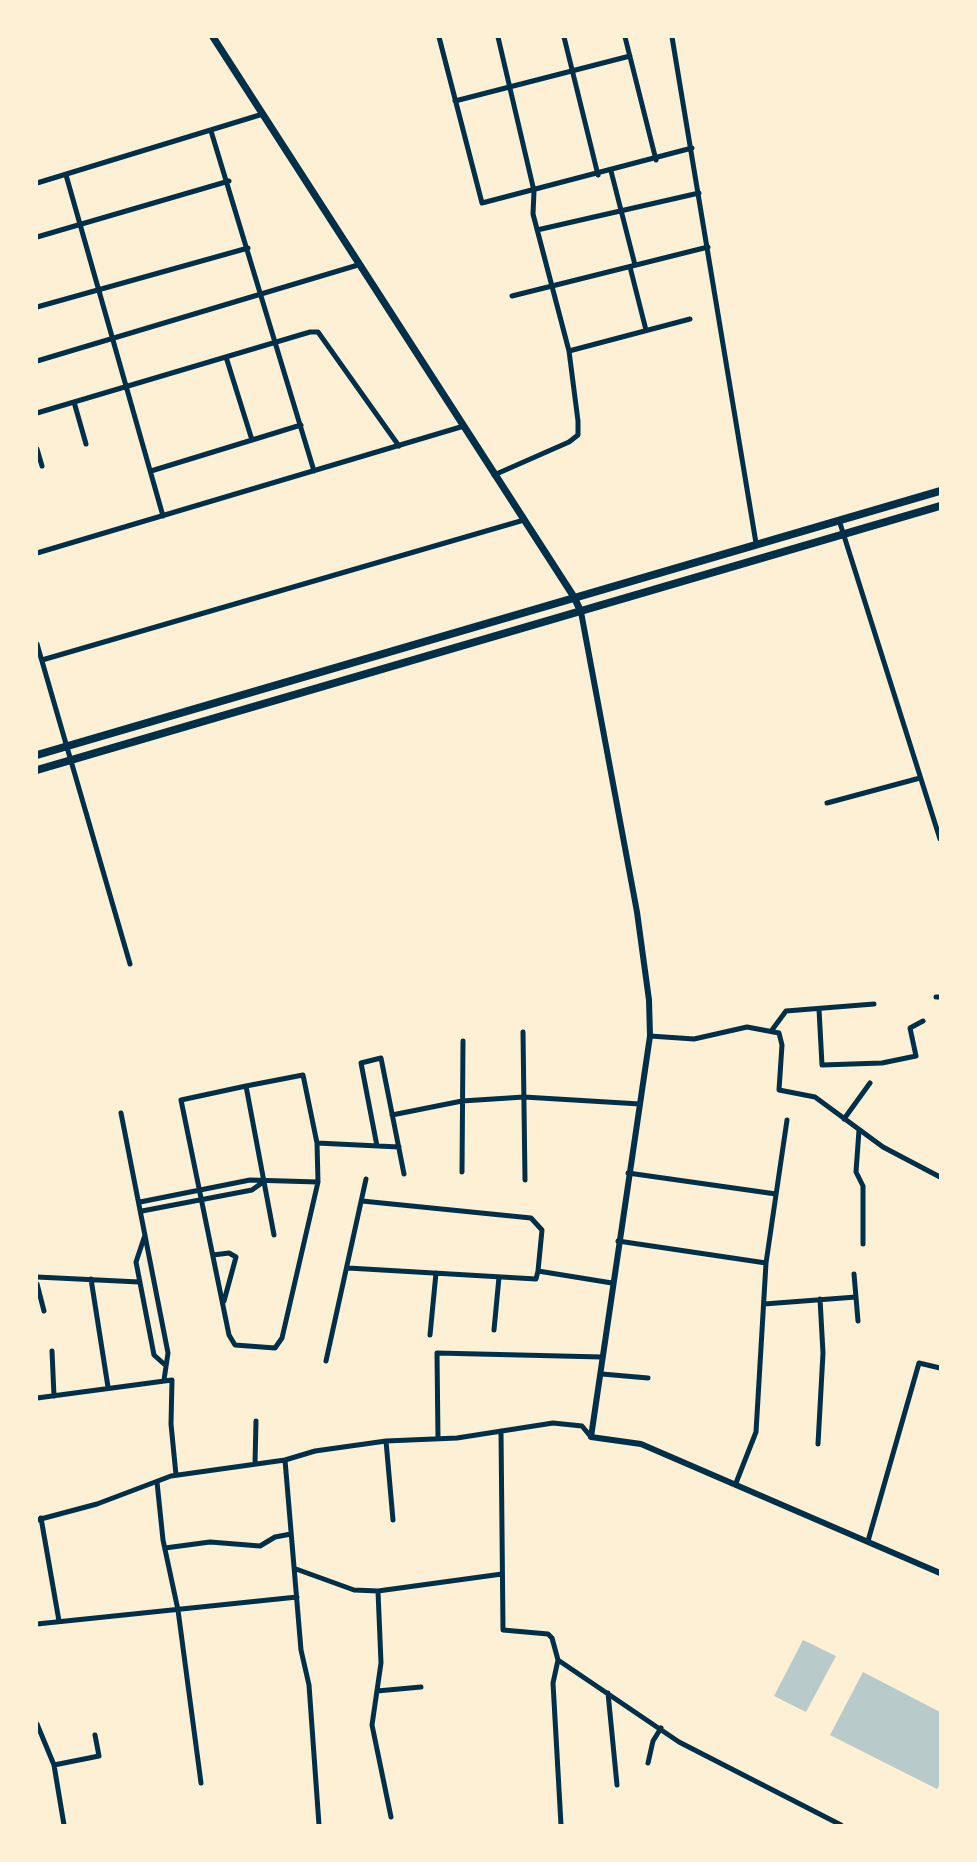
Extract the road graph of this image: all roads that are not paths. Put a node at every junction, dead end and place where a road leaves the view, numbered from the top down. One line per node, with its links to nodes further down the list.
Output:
1 (213, 37): 11 (main road)
2 (439, 37): 10 (street)
3 (498, 37): 9 (street)
4 (564, 37): 8 (street)
5 (625, 37): 7 (street)
6 (672, 37): 13 (street)
7 (630, 56): 8 (street); 14 (street)
8 (573, 71): 9 (street); 17 (street)
9 (510, 87): 10 (street); 20 (street)
10 (455, 100): 20 (street)
11 (263, 114): 12 (street); 28 (main road)
12 (211, 131): 16 (street); 18 (street)
13 (692, 148): 14 (street); 21 (street)
14 (656, 160): 15 (street)
15 (611, 172): 17 (street); 22 (street)
16 (66, 175): 19 (street); 23 (street)
17 (598, 175): 20 (street)
18 (229, 181): 23 (street); 27 (street)
19 (37, 183)
20 (534, 191): 24 (street)
21 (699, 192): 22 (street); 26 (street)
22 (621, 211): 24 (street); 29 (street)
23 (80, 224): 25 (street); 31 (street)
24 (537, 230): 30 (street)
25 (37, 237)
26 (708, 247): 29 (street); 61 (street)
27 (248, 248): 31 (street); 32 (street)
28 (358, 265): 32 (street); 46 (main road)
29 (632, 266): 30 (street); 36 (street)
30 (551, 287): 33 (street); 39 (street)
31 (97, 290): 34 (street); 37 (street)
32 (263, 293): 37 (street); 38 (street)
33 (512, 296)
34 (37, 307)
35 (690, 319): 36 (street)
36 (646, 330): 39 (street)
37 (110, 339): 41 (street); 42 (street)
38 (276, 342): 40 (street); 45 (street); 49 (street)
39 (569, 351): 54 (street)
40 (226, 357): 42 (street); 47 (street)
41 (37, 361)
42 (125, 387): 43 (street); 52 (street)
43 (74, 402): 44 (street); 48 (street)
44 (37, 413)
45 (301, 425): 47 (street); 53 (street)
46 (464, 426): 49 (street); 54 (main road)
47 (252, 440): 52 (street)
48 (86, 443)
49 (399, 446): 53 (street)
50 (37, 449): 51 (street)
51 (41, 466)
52 (151, 471): 57 (street)
53 (314, 471): 57 (street)
54 (494, 475): 58 (main road)
55 (940, 491): 59 (main road)
56 (940, 506): 60 (main road)
57 (163, 516): 62 (street)
58 (524, 520): 63 (main road); 66 (street)
59 (839, 520): 60 (street); 61 (main road)
60 (844, 535): 64 (main road); 71 (street)
61 (756, 543): 63 (main road)
62 (37, 553)
63 (574, 597): 64 (main road); 67 (main road)
64 (581, 612): 69 (main road); 81 (street)
65 (37, 644): 66 (street)
66 (41, 660): 67 (street)
67 (67, 746): 68 (main road); 69 (street)
68 (37, 755)
69 (71, 760): 70 (main road); 75 (street)
70 (37, 770)
71 (920, 778): 72 (street); 73 (street)
72 (827, 803)
73 (938, 826): 74 (street)
74 (940, 839)
75 (130, 964)
76 (874, 1004): 77 (street)
77 (820, 1009): 78 (street); 79 (street)
78 (923, 1021)
79 (772, 1030): 81 (street); 90 (street)
80 (523, 1032): 85 (street)
81 (650, 1036): 87 (street)
82 (463, 1041): 86 (street)
83 (870, 1083): 90 (street)
84 (246, 1086): 93 (street); 102 (street); 104 (street)
85 (524, 1097): 86 (street); 87 (street); 101 (street)
86 (462, 1101): 89 (street); 96 (street)
87 (640, 1104): 97 (street)
88 (121, 1113): 108 (street)
89 (392, 1115): 94 (street); 95 (street)
90 (844, 1119): 92 (street)
91 (787, 1120): 105 (street)
92 (859, 1130): 99 (street); 113 (street)
93 (317, 1143): 94 (street); 103 (street)
94 (377, 1146): 95 (street)
95 (399, 1147): 98 (street)
96 (462, 1172)
97 (628, 1173): 105 (street); 112 (street)
98 (404, 1174)
99 (940, 1177)
100 (366, 1179): 107 (street)
101 (525, 1180)
102 (263, 1182): 103 (street); 104 (street); 106 (street); 111 (street)
103 (318, 1182): 128 (street)
104 (201, 1189): 106 (street); 108 (street)
105 (776, 1194): 115 (street)
106 (202, 1198): 109 (street); 114 (street)
107 (362, 1201): 116 (street); 117 (street)
108 (140, 1202): 109 (street)
109 (142, 1211): 110 (street)
110 (145, 1234): 123 (street); 137 (street)
111 (274, 1235)
112 (618, 1241): 115 (street); 124 (street)
113 (863, 1244)
114 (213, 1255): 128 (street); 128 (street)
115 (766, 1263): 129 (street)
116 (348, 1268): 118 (street); 136 (street)
117 (538, 1271): 121 (street); 124 (street)
118 (436, 1273): 121 (street); 133 (street)
119 (854, 1274): 126 (street)
120 (37, 1277): 122 (street)
121 (499, 1277): 132 (street)
122 (91, 1279): 123 (street); 142 (street)
123 (139, 1282): 137 (street)
124 (612, 1283): 135 (street)
125 (37, 1284): 130 (street)
126 (856, 1297): 127 (street); 131 (street)
127 (820, 1299): 129 (street); 150 (street)
128 (223, 1304)
129 (764, 1304): 155 (street)
130 (44, 1311)
131 (858, 1321)
132 (495, 1330)
133 (430, 1335)
134 (52, 1351): 143 (street)
135 (602, 1357): 139 (street); 148 (street)
136 (326, 1361)
137 (164, 1364): 141 (street)
138 (940, 1368): 159 (street)
139 (602, 1374): 140 (street); 147 (street)
140 (648, 1378)
141 (164, 1380): 142 (street); 153 (street)
142 (108, 1387): 143 (street)
143 (54, 1396): 144 (street)
144 (37, 1398)
145 (256, 1421): 152 (street)
146 (502, 1431): 147 (street); 148 (street); 163 (street)
147 (590, 1437): 155 (street)
148 (438, 1439): 149 (street)
149 (386, 1441): 151 (street); 157 (street)
150 (818, 1444)
151 (285, 1460): 152 (street); 158 (street)
152 (255, 1464): 153 (street)
153 (176, 1475): 154 (street)
154 (157, 1482): 156 (street); 160 (street)
155 (736, 1483): 159 (street)
156 (39, 1519): 167 (street)
157 (393, 1520)
158 (291, 1534): 160 (street); 161 (street)
159 (869, 1541): 162 (street)
160 (165, 1548): 166 (street)
161 (296, 1569): 164 (street); 165 (street)
162 (940, 1573)
163 (502, 1574): 164 (street); 169 (street)
164 (379, 1591): 171 (street)
165 (297, 1597): 166 (street); 183 (street)
166 (178, 1610): 167 (street); 178 (street)
167 (59, 1622): 168 (street)
168 (37, 1624)
169 (558, 1660): 172 (street); 184 (street)
170 (421, 1687): 171 (street)
171 (377, 1691): 180 (street)
172 (608, 1693): 174 (street); 179 (street)
173 (37, 1724): 177 (street)
174 (661, 1728): 176 (street); 181 (street)
175 (95, 1735): 177 (street)
176 (648, 1763)
177 (54, 1765): 182 (street)
178 (201, 1783)
179 (617, 1784)
180 (391, 1817)
181 (837, 1824)
182 (64, 1825)
183 (319, 1825)
184 (561, 1825)

